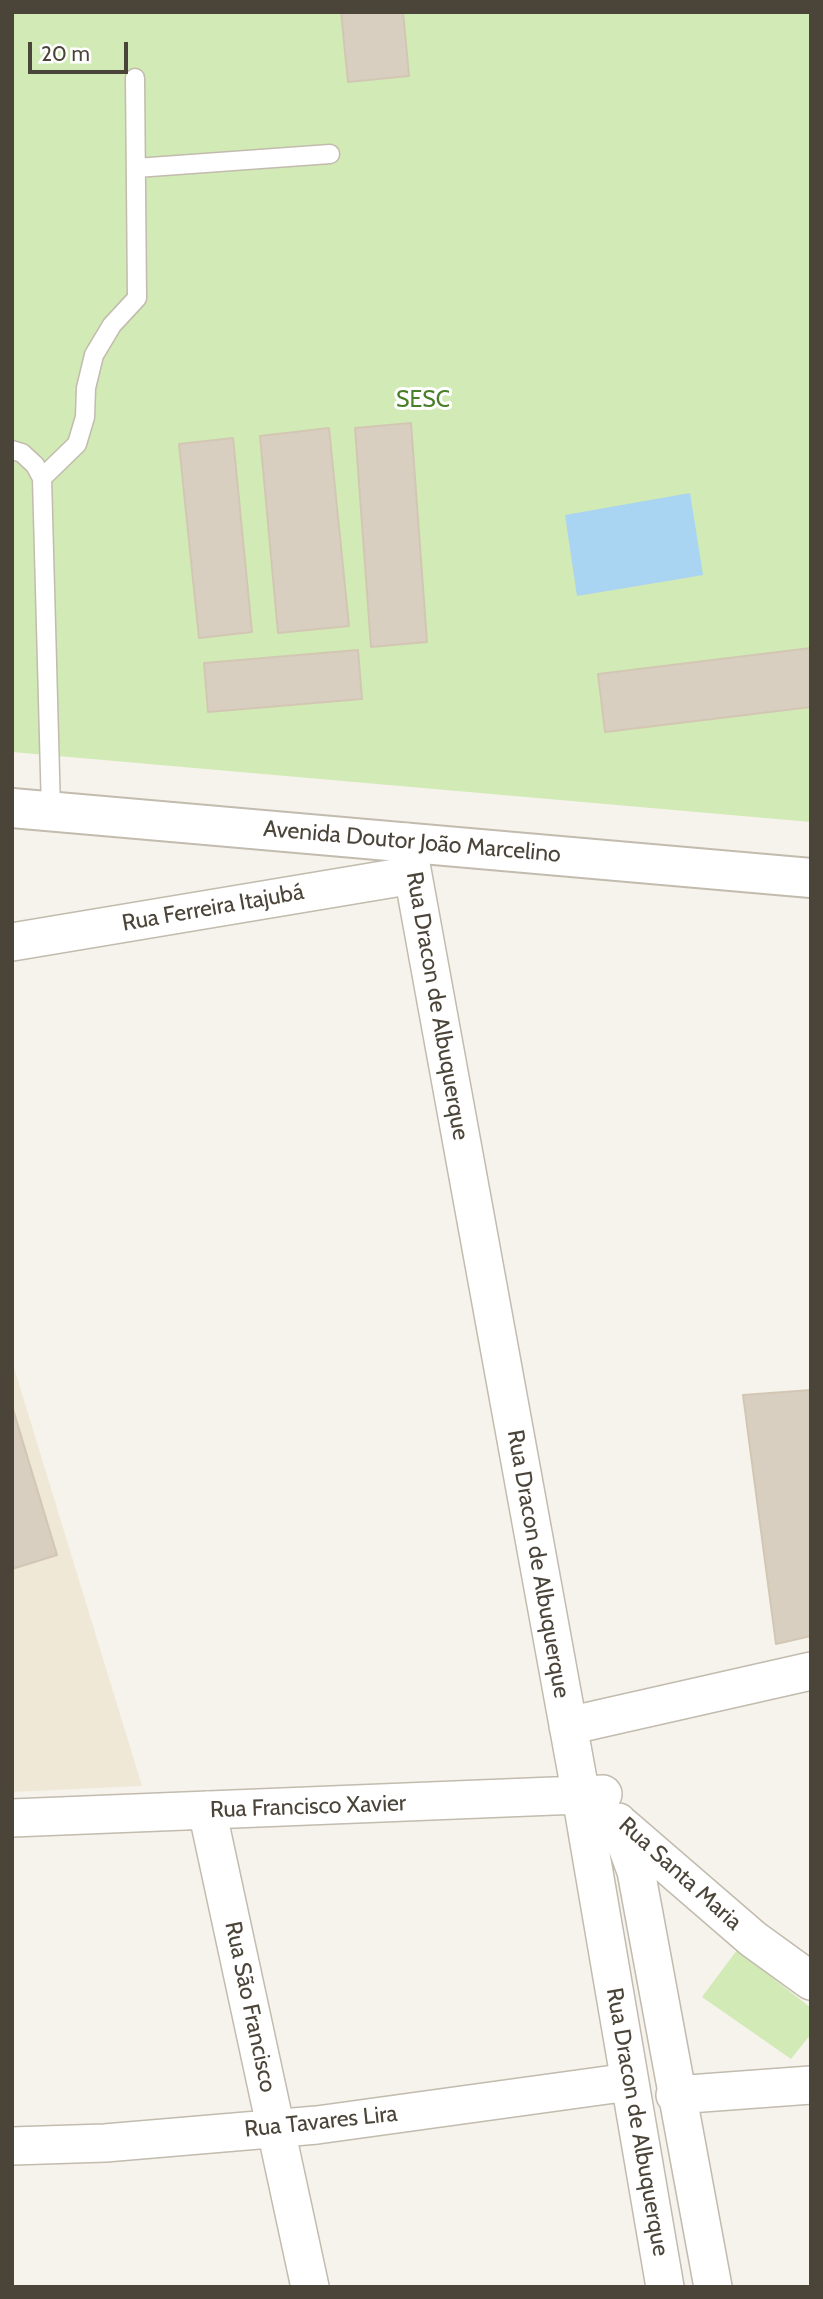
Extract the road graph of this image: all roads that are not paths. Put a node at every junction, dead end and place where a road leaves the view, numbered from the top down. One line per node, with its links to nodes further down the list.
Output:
1 (135, 78): 3 (lane)
2 (330, 154): 3 (lane)
3 (136, 167): 5 (lane)
4 (12, 450): 5 (lane)
5 (42, 478): 7 (lane)
6 (12, 808): 7 (street, Avenida Doutor João Marcelino)
7 (51, 811): 8 (street, Avenida Doutor João Marcelino)
8 (410, 859): 9 (street, Avenida Doutor João Marcelino); 10 (street, Rua Ferreira Itajubá); 12 (street, Rua Dracon de Albuquerque)
9 (811, 878)
10 (12, 942)
11 (811, 1671): 12 (street)
12 (569, 1736): 13 (street, Rua Santa Maria)
13 (601, 1804): 14 (street, Rua Francisco Xavier); 16 (street, Rua Santa Maria); 17 (street, Rua Dracon de Albuquerque); 19 (street, Rua Dracon de Albuquerque)
14 (207, 1810): 15 (street, Rua Francisco Xavier); 20 (street, Rua São Francisco)
15 (12, 1818)
16 (811, 1981)
17 (629, 2082): 20 (street, Rua Tavares Lira); 23 (street, Rua Dracon de Albuquerque)
18 (811, 2085): 19 (street)
19 (675, 2095): 24 (street, Rua Dracon de Albuquerque)
20 (276, 2128): 21 (street, Rua Tavares Lira); 22 (street, Rua São Francisco)
21 (12, 2146)
22 (310, 2287)
23 (665, 2287)
24 (713, 2287)

